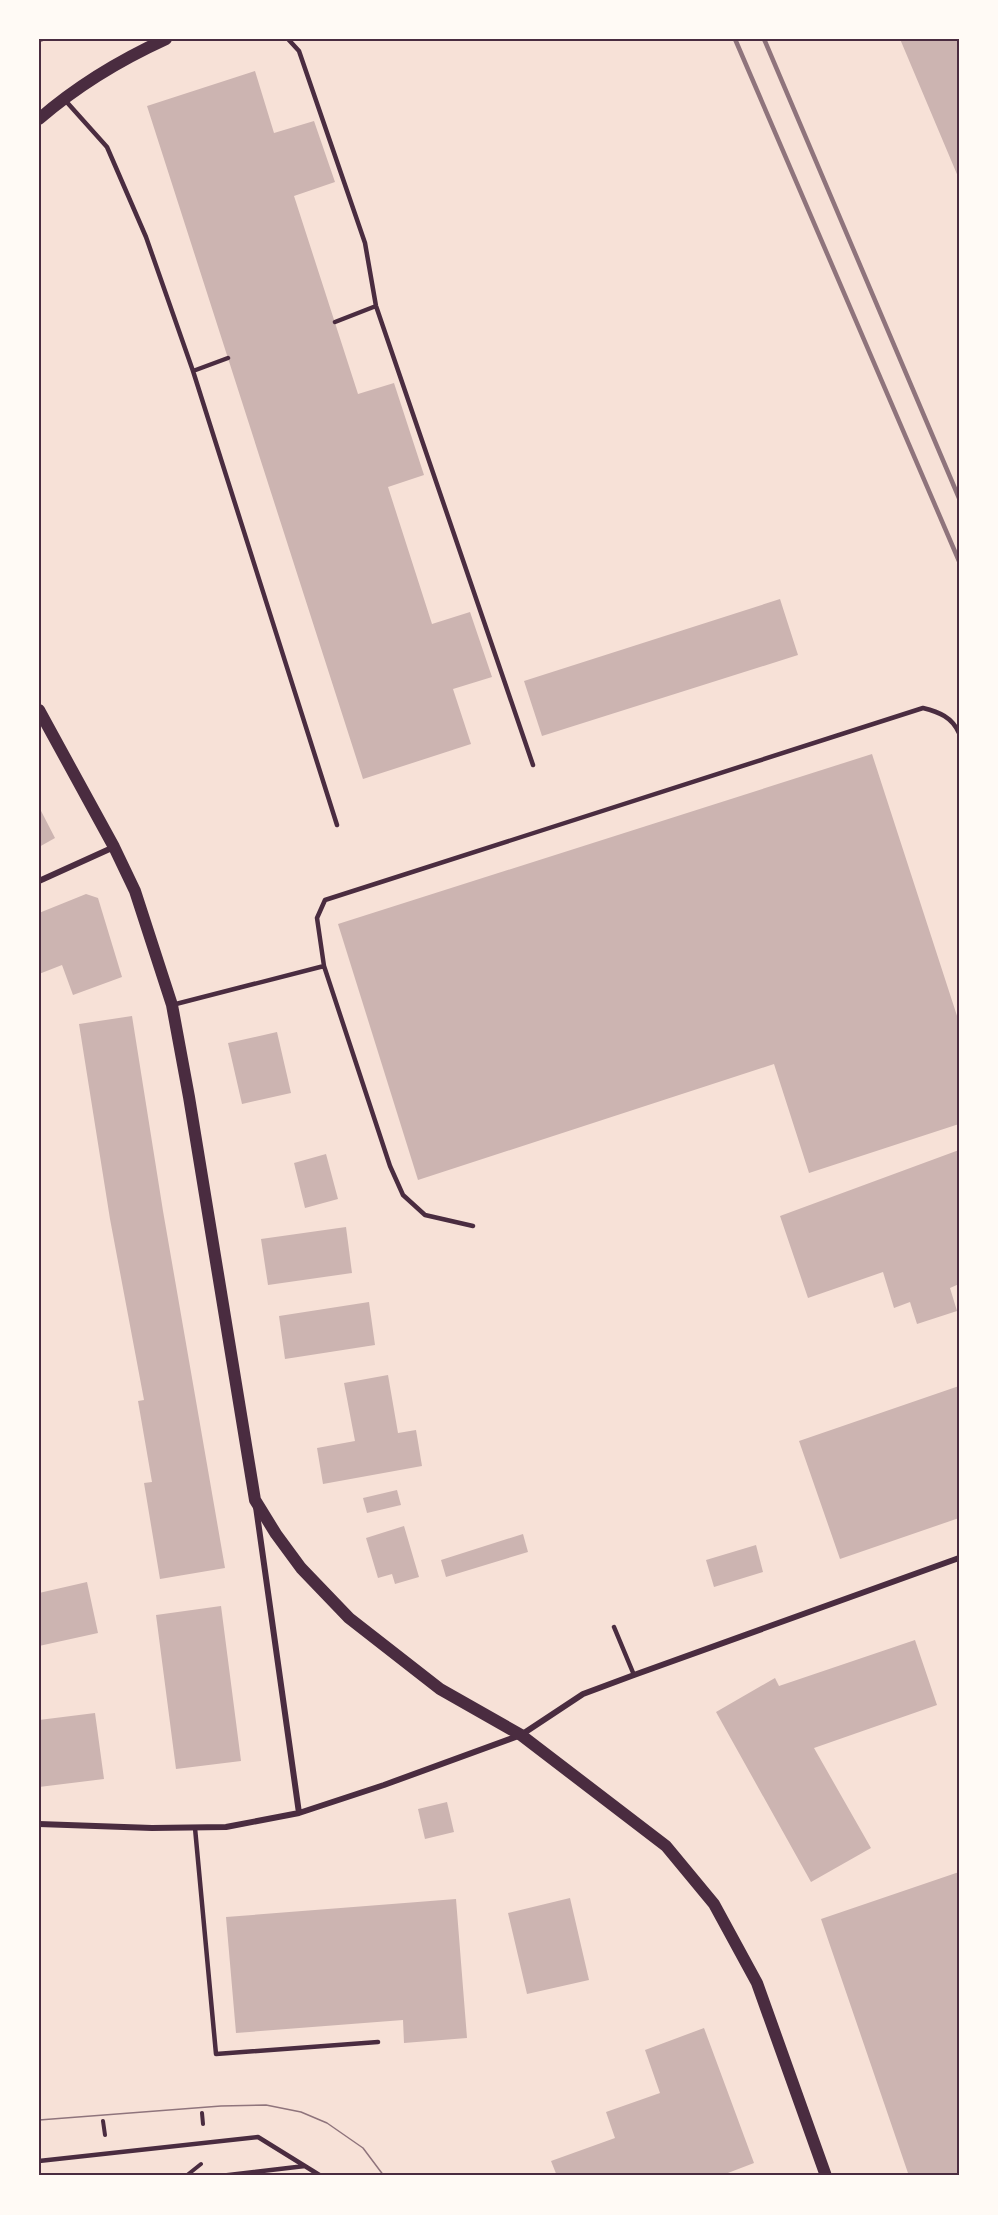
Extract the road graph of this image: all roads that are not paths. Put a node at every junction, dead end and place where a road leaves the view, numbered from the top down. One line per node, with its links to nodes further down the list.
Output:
1 (166, 39): 3 (main road)
2 (288, 39): 5 (lane)
3 (63, 98): 4 (main road); 8 (lane)
4 (39, 119)
5 (376, 306): 6 (lane); 11 (lane)
6 (335, 322)
7 (228, 358): 8 (lane)
8 (193, 371): 12 (lane)
9 (39, 710): 13 (main road)
10 (959, 733): 15 (lane)
11 (533, 765)
12 (337, 825)
13 (114, 847): 14 (street); 16 (main road)
14 (39, 881)
15 (324, 966): 16 (lane); 17 (lane)
16 (172, 1005): 18 (main road)
17 (473, 1226)
18 (255, 1500): 22 (main road); 23 (street)
19 (959, 1558): 21 (street)
20 (614, 1627): 21 (lane)
21 (634, 1675): 22 (street)
22 (521, 1735): 23 (street); 31 (main road)
23 (299, 1813): 25 (street)
24 (39, 1824): 25 (street)
25 (195, 1828): 26 (lane)
26 (378, 2043)
27 (39, 2161): 28 (lane)
28 (305, 2166): 29 (lane); 30 (lane)
29 (220, 2176)
30 (321, 2176)
31 (826, 2176)

